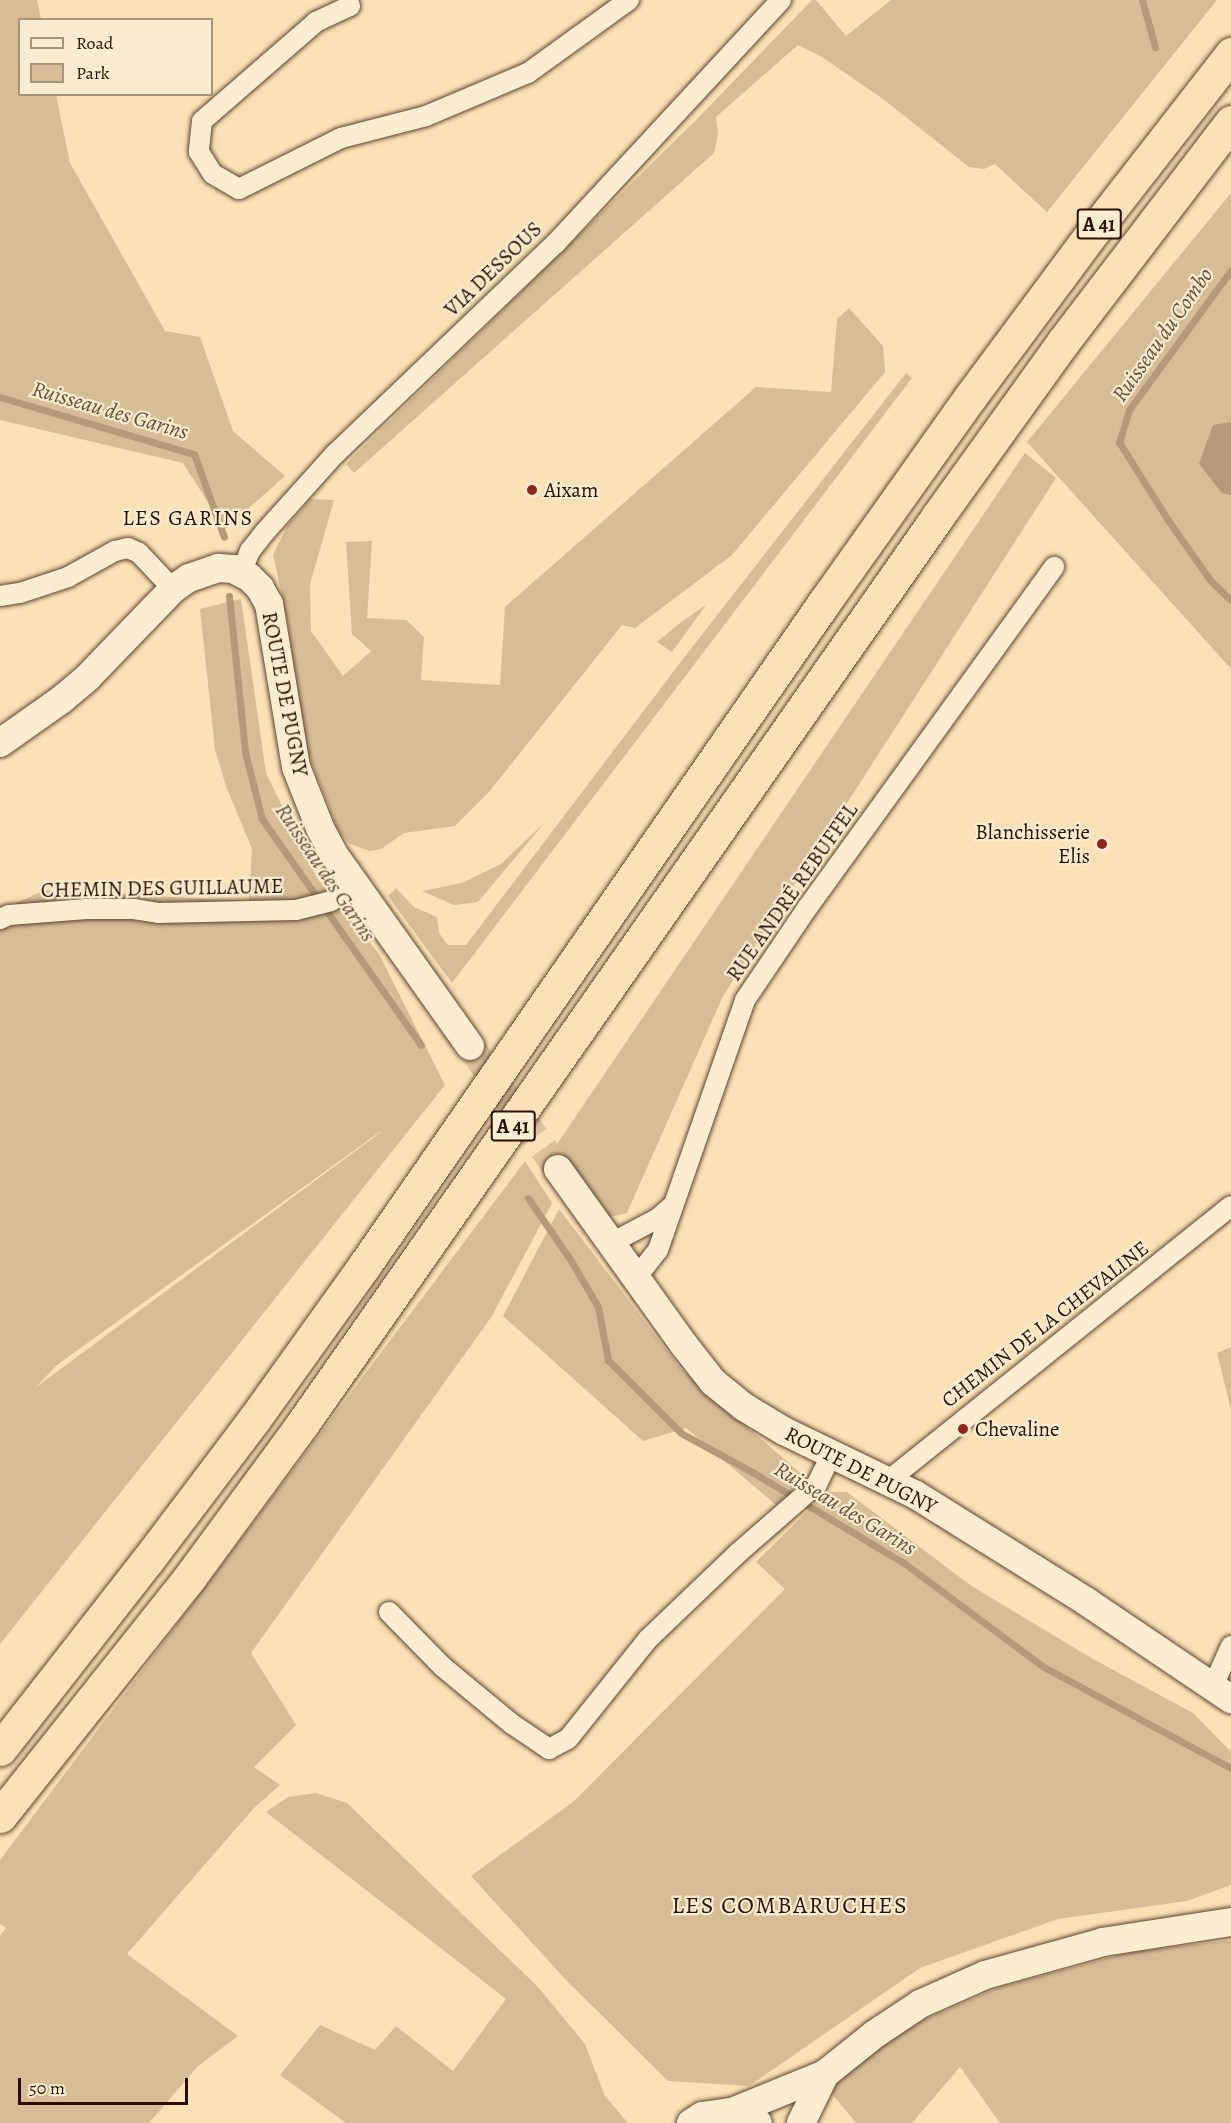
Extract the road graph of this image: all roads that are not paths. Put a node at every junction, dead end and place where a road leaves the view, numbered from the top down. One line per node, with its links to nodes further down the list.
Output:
1 (629, 0): 3 (street)
2 (782, 0): 7 (street, VIA DESSOUS)
3 (350, 6)
4 (1231, 54): 24 (highway, A 41)
5 (1231, 122): 25 (highway, A 41)
6 (1054, 567): 15 (street, RUE ANDRÉ REBUFFEL)
7 (241, 573): 8 (street); 11 (street, ROUTE DE PUGNY)
8 (173, 589): 9 (street); 10 (street)
9 (0, 596)
10 (0, 743)
11 (356, 886): 12 (street, CHEMIN DES GUILLAUME); 13 (street, ROUTE DE PUGNY)
12 (0, 919)
13 (470, 1047)
14 (558, 1169): 17 (street, ROUTE DE PUGNY)
15 (673, 1205): 17 (street); 18 (street, RUE ANDRÉ REBUFFEL)
16 (1231, 1206): 20 (street, CHEMIN DE LA CHEVALINE)
17 (611, 1243): 18 (street, ROUTE DE PUGNY)
18 (633, 1277): 19 (street, ROUTE DE PUGNY)
19 (831, 1455): 20 (street, ROUTE DE PUGNY); 21 (street)
20 (890, 1480): 23 (street, ROUTE DE PUGNY)
21 (389, 1612)
22 (1231, 1646): 23 (street)
23 (1222, 1692)
24 (0, 1749)
25 (0, 1816)
26 (1231, 1922): 27 (street)
27 (825, 2074): 28 (street); 31 (street)
28 (732, 2112): 29 (street); 30 (street)
29 (691, 2123)
30 (758, 2123)
31 (801, 2123)

